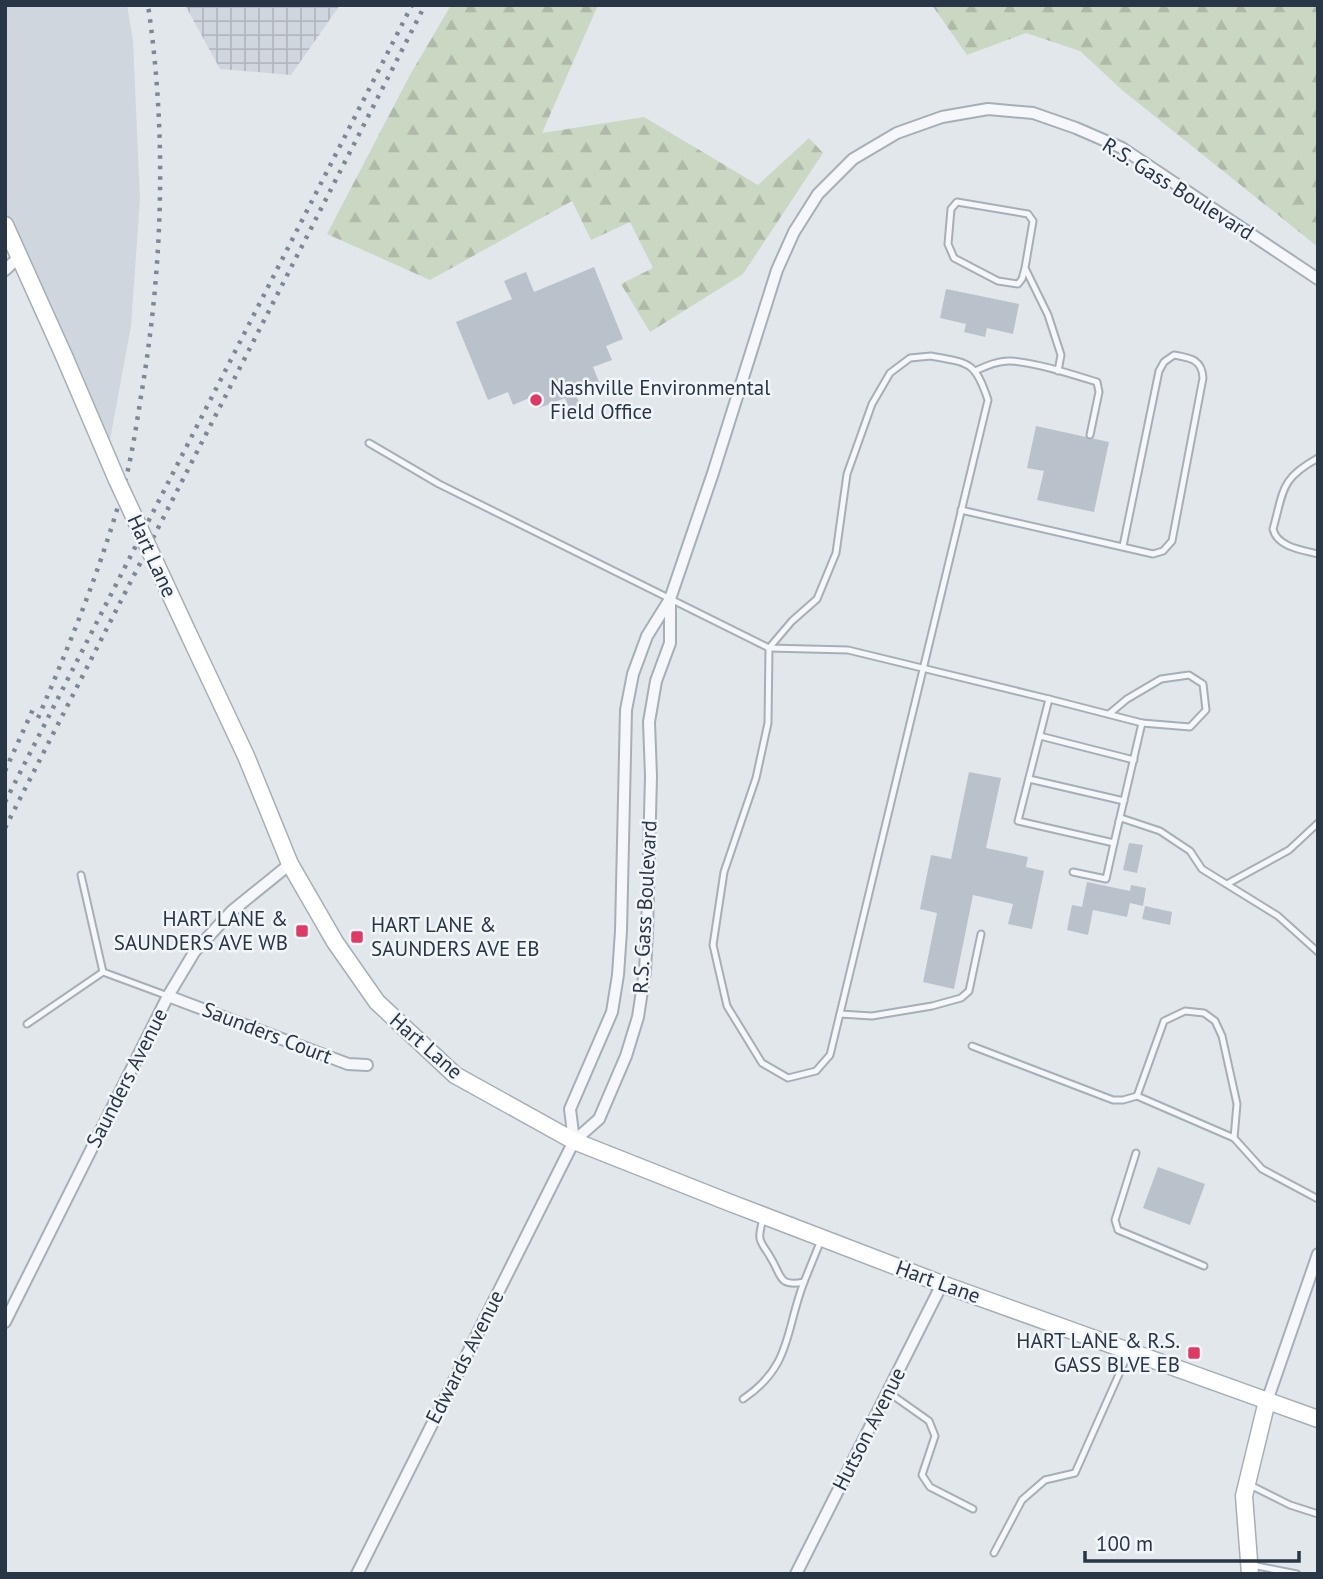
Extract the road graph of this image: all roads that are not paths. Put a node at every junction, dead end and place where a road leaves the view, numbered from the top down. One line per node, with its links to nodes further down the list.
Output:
1 (5, 225): 2 (main road, Hart Lane)
2 (19, 257): 4 (street); 27 (main road, Hart Lane, bridge)
3 (1025, 268): 3 (lane); 7 (lane)
4 (5, 270)
5 (1318, 279): 14 (street, R.S. Gass Boulevard)
6 (975, 371): 7 (lane); 11 (lane); 15 (lane)
7 (1058, 371): 8 (lane)
8 (1090, 435)
9 (369, 443): 14 (lane)
10 (1318, 458): 13 (lane)
11 (961, 510): 12 (lane); 16 (lane)
12 (1123, 546): 12 (lane)
13 (1318, 554)
14 (670, 599): 15 (lane); 41 (street, R.S. Gass Boulevard); 41 (street, R.S. Gass Boulevard)
15 (769, 648): 16 (lane); 35 (lane)
16 (922, 667): 17 (lane); 35 (lane)
17 (1049, 699): 18 (lane); 20 (lane)
18 (1109, 714): 19 (lane); 19 (lane)
19 (1142, 723): 21 (lane)
20 (1040, 736): 21 (lane); 22 (lane)
21 (1134, 760): 23 (lane)
22 (1029, 779): 23 (lane); 26 (lane)
23 (1124, 801): 24 (lane)
24 (1119, 822): 26 (lane); 30 (lane)
25 (1318, 823): 30 (lane)
26 (1114, 843): 28 (lane)
27 (290, 864): 34 (street, Saunders Avenue); 41 (main road, Hart Lane)
28 (1073, 872)
29 (81, 875): 33 (lane)
30 (1227, 884): 32 (lane)
31 (981, 934): 35 (lane)
32 (1318, 952)
33 (103, 972): 34 (lane); 36 (lane)
34 (168, 996): 38 (street, Saunders Court); 50 (street, Saunders Avenue)
35 (840, 1014)
36 (27, 1024)
37 (972, 1046): 39 (lane)
38 (367, 1065)
39 (1137, 1096): 40 (lane); 40 (lane)
40 (1234, 1138): 43 (lane)
41 (574, 1141): 44 (main road, Hart Lane); 61 (street, Edwards Avenue)
42 (1136, 1153): 47 (lane)
43 (1318, 1199)
44 (764, 1216): 45 (main road, Hart Lane); 48 (lane)
45 (821, 1238): 48 (lane); 49 (main road, Hart Lane)
46 (1318, 1254): 54 (street)
47 (1203, 1266)
48 (804, 1282): 53 (lane)
49 (942, 1284): 51 (main road, Hart Lane); 52 (street, Hutson Avenue)
50 (5, 1322)
51 (1130, 1351): 54 (main road, Hart Lane); 59 (lane)
52 (888, 1392): 57 (lane); 62 (street, Hutson Avenue)
53 (743, 1399)
54 (1267, 1401): 55 (main road, Hart Lane); 56 (main road)
55 (1318, 1419)
56 (1247, 1483): 58 (lane); 60 (main road)
57 (973, 1510)
58 (1318, 1514)
59 (994, 1553)
60 (1250, 1569): 63 (lane)
61 (357, 1574)
62 (796, 1574)
63 (1297, 1574)

